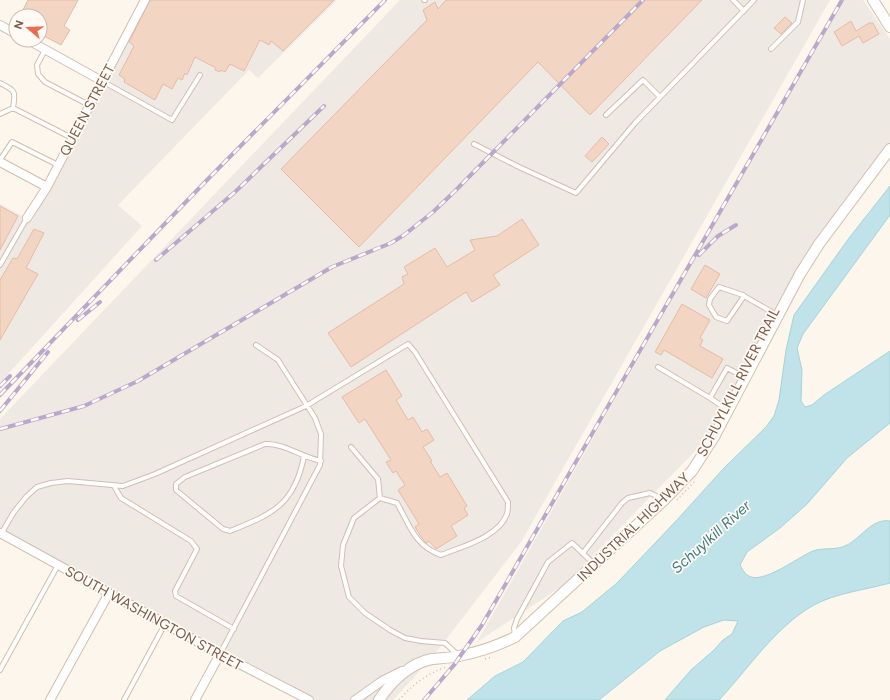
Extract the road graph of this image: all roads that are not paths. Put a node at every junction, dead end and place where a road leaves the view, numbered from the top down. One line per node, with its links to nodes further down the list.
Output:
1 (145, 0): 12 (street, QUEEN STREET)
2 (733, 0): 6 (lane)
3 (754, 0): 6 (lane)
4 (803, 0): 9 (lane)
5 (873, 0): 7 (street)
6 (744, 11): 14 (lane)
7 (890, 27)
8 (42, 48): 10 (street)
9 (771, 49)
10 (45, 50): 12 (street); 15 (lane)
11 (200, 75): 12 (lane)
12 (102, 81): 15 (street, QUEEN STREET)
13 (0, 83): 16 (lane)
14 (660, 97): 18 (lane); 20 (lane)
15 (89, 105): 19 (street, QUEEN STREET)
16 (13, 108): 17 (lane); 19 (lane)
17 (0, 114)
18 (606, 115)
19 (72, 138): 23 (street, QUEEN STREET)
20 (474, 144)
21 (890, 149): 28 (street, INDUSTRIAL HIGHWAY)
22 (0, 161): 23 (lane); 24 (street)
23 (58, 165): 24 (street, QUEEN STREET)
24 (47, 187): 25 (street, QUEEN STREET)
25 (27, 218): 26 (lane)
26 (0, 265)
27 (744, 296): 27 (lane); 28 (lane)
28 (777, 315): 31 (street, INDUSTRIAL HIGHWAY)
29 (256, 345): 33 (lane)
30 (658, 367): 32 (lane)
31 (745, 378): 32 (lane); 34 (street, INDUSTRIAL HIGHWAY)
32 (710, 398): 34 (lane)
33 (306, 406): 37 (lane); 38 (lane); 39 (lane)
34 (728, 410): 40 (street, INDUSTRIAL HIGHWAY)
35 (351, 447): 39 (lane)
36 (304, 456): 36 (lane); 37 (lane)
37 (321, 461): 47 (lane)
38 (114, 486): 41 (lane); 47 (lane)
39 (380, 498): 50 (lane)
40 (668, 502): 42 (lane); 43 (street, INDUSTRIAL HIGHWAY)
41 (0, 534): 44 (street, SOUTH WASHINGTON STREET)
42 (583, 553): 43 (lane); 48 (lane)
43 (594, 564): 48 (street, INDUSTRIAL HIGHWAY)
44 (58, 565): 45 (street, SOUTH WASHINGTON STREET); 52 (lane)
45 (109, 593): 46 (street, SOUTH WASHINGTON STREET); 53 (street)
46 (165, 624): 49 (street, SOUTH WASHINGTON STREET); 54 (lane)
47 (234, 629): 49 (lane)
48 (515, 636): 50 (street, INDUSTRIAL HIGHWAY)
49 (220, 654): 55 (street); 56 (street, SOUTH WASHINGTON STREET)
50 (459, 656): 51 (street, INDUSTRIAL HIGHWAY)
51 (421, 663): 57 (street); 58 (street, INDUSTRIAL HIGHWAY)
52 (0, 670)
53 (50, 700)
54 (124, 700)
55 (195, 700)
56 (309, 700)
57 (355, 700)
58 (379, 700)

